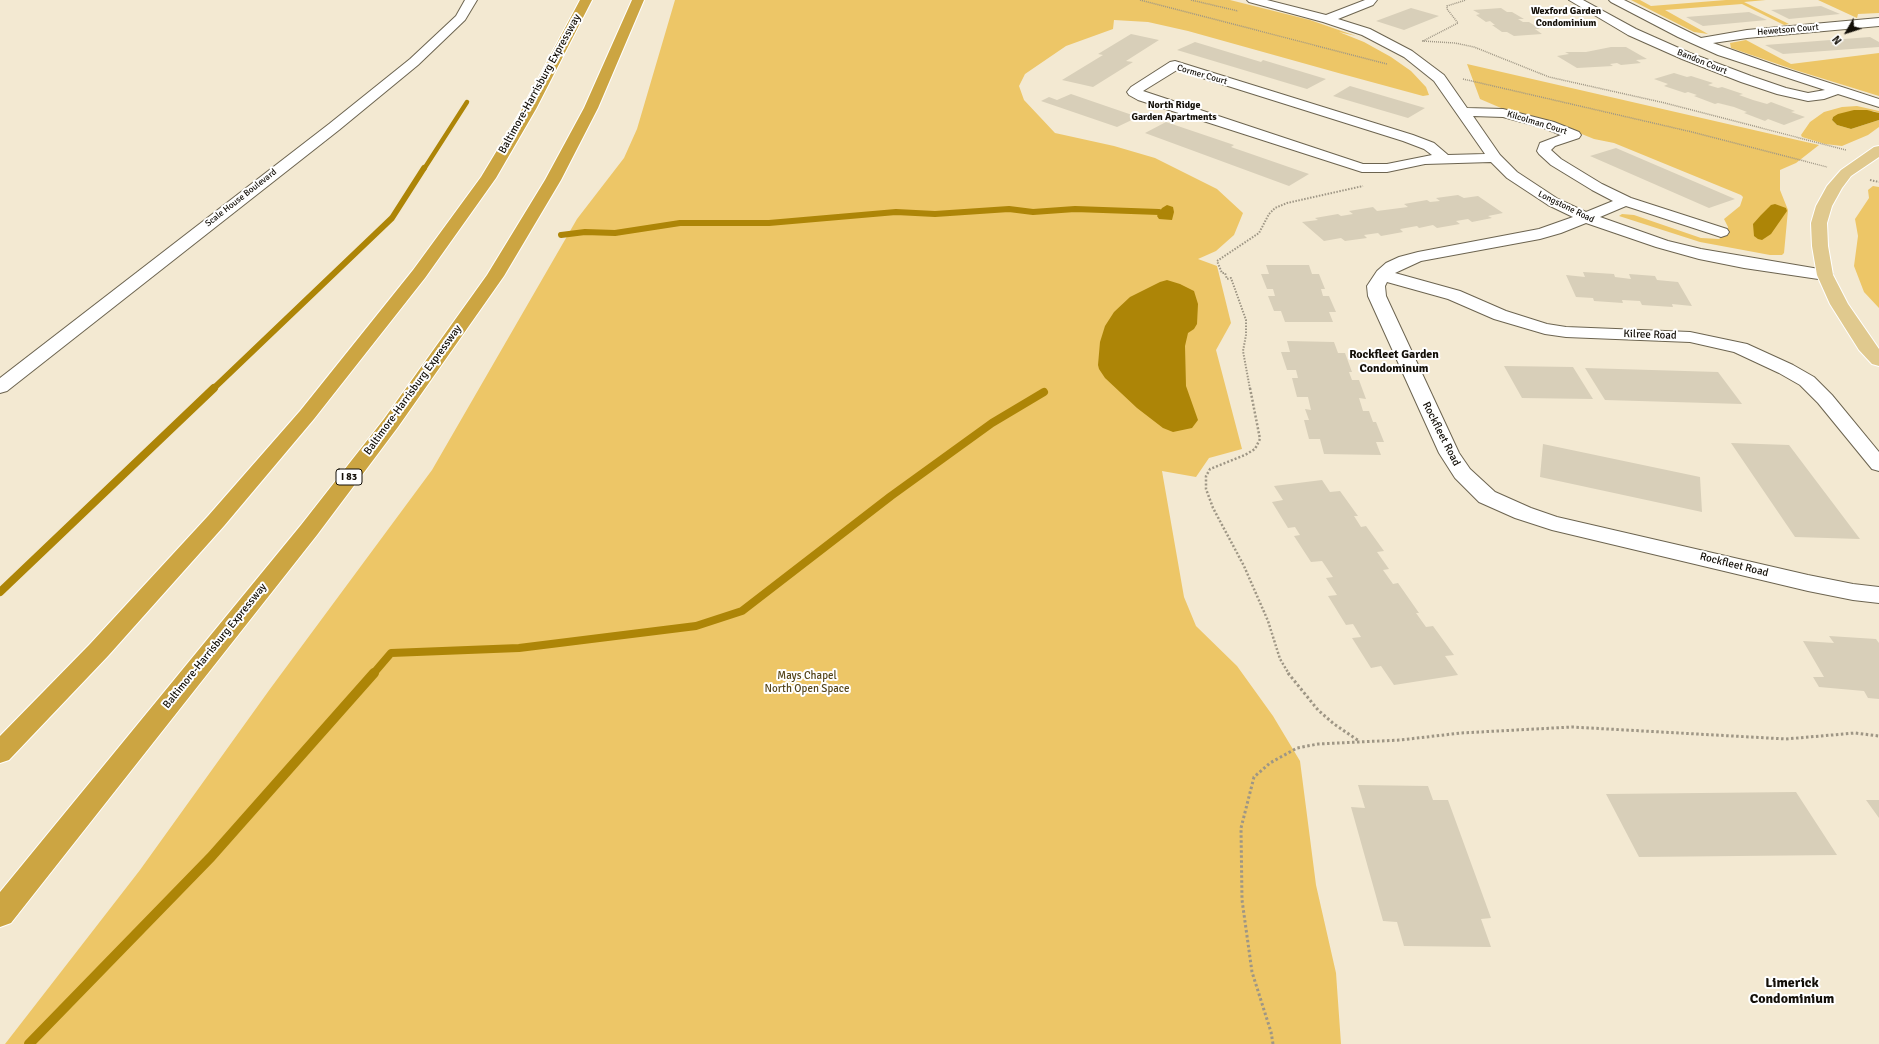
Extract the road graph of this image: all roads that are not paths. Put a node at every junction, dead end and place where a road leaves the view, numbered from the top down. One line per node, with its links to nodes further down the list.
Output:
1 (471, 0): 23 (street, Scale House Boulevard)
2 (586, 0): 26 (highway, Baltimore-Harrisburg Expressway)
3 (638, 0): 27 (highway, Baltimore-Harrisburg Expressway / I 83)
4 (1253, 0): 8 (street, Longstone Road)
5 (1371, 0): 8 (street)
6 (1575, 0): 11 (street, Bandon Court)
7 (1615, 0): 10 (street)
8 (1327, 19): 13 (street, Longstone Road)
9 (1879, 22): 10 (street, Hewetson Court)
10 (1698, 42): 11 (street)
11 (1837, 90): 12 (street)
12 (1879, 103)
13 (1464, 112): 15 (street, Longstone Road); 17 (street, Kilcolman Court)
14 (1873, 153): 21 (main road)
15 (1495, 158): 16 (street, Cormer Court); 18 (street, Longstone Road)
16 (1445, 159): 16 (street, Cormer Court)
17 (1626, 201): 18 (street); 19 (street, Kilcolman Court)
18 (1587, 218): 20 (street); 21 (street, Longstone Road)
19 (1721, 232)
20 (1383, 275): 24 (street, Kilree Road); 25 (street, Rockfleet Road)
21 (1825, 275): 22 (main road)
22 (1879, 360)
23 (0, 387)
24 (1879, 465)
25 (1879, 595)
26 (0, 753)
27 (0, 914)

